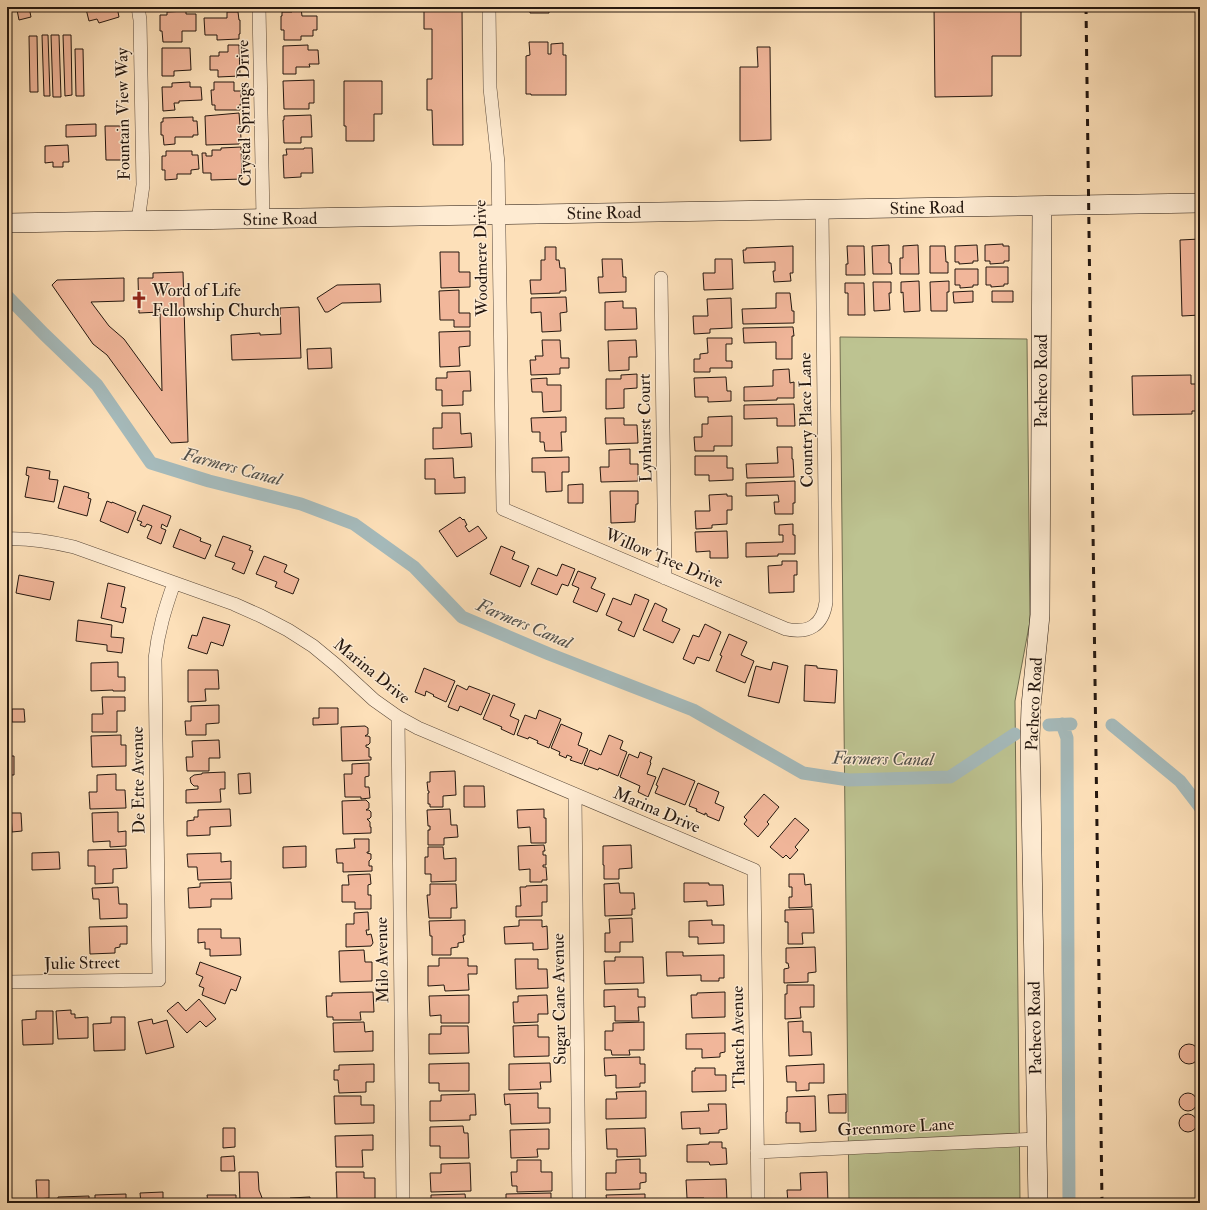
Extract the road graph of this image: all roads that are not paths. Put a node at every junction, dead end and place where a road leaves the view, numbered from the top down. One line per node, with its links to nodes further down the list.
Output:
1 (138, 7): 9 (street, Fountain View Way)
2 (260, 7): 8 (street, Crystal Springs Drive)
3 (489, 7): 7 (street, Woodmere Drive)
4 (1200, 203): 5 (main road, Stine Road)
5 (1042, 206): 6 (main road, Stine Road); 22 (main road, Pacheco Road)
6 (822, 209): 7 (main road, Stine Road); 16 (street, Country Place Lane)
7 (499, 215): 8 (main road, Stine Road); 12 (street, Woodmere Drive)
8 (263, 219): 9 (main road, Stine Road)
9 (138, 221): 10 (main road, Stine Road)
10 (7, 224)
11 (661, 278): 14 (street, Lynhurst Court)
12 (503, 509): 14 (street, Willow Tree Drive)
13 (7, 539): 15 (street, Marina Drive)
14 (665, 578): 16 (street, Willow Tree Drive)
15 (174, 583): 17 (street, Marina Drive); 20 (street, De Ette Avenue)
16 (813, 626)
17 (398, 717): 18 (street, Marina Drive); 24 (street, Milo Avenue)
18 (575, 795): 19 (street, Marina Drive); 25 (street, Sugar Cane Avenue)
19 (754, 870): 23 (street, Thatch Avenue)
20 (158, 980): 21 (street, Julie Street)
21 (7, 982)
22 (1037, 1139): 23 (street, Greenmore Lane); 27 (main road, Pacheco Road)
23 (757, 1152): 26 (street, Thatch Avenue)
24 (403, 1203)
25 (579, 1203)
26 (758, 1203)
27 (1038, 1203)

